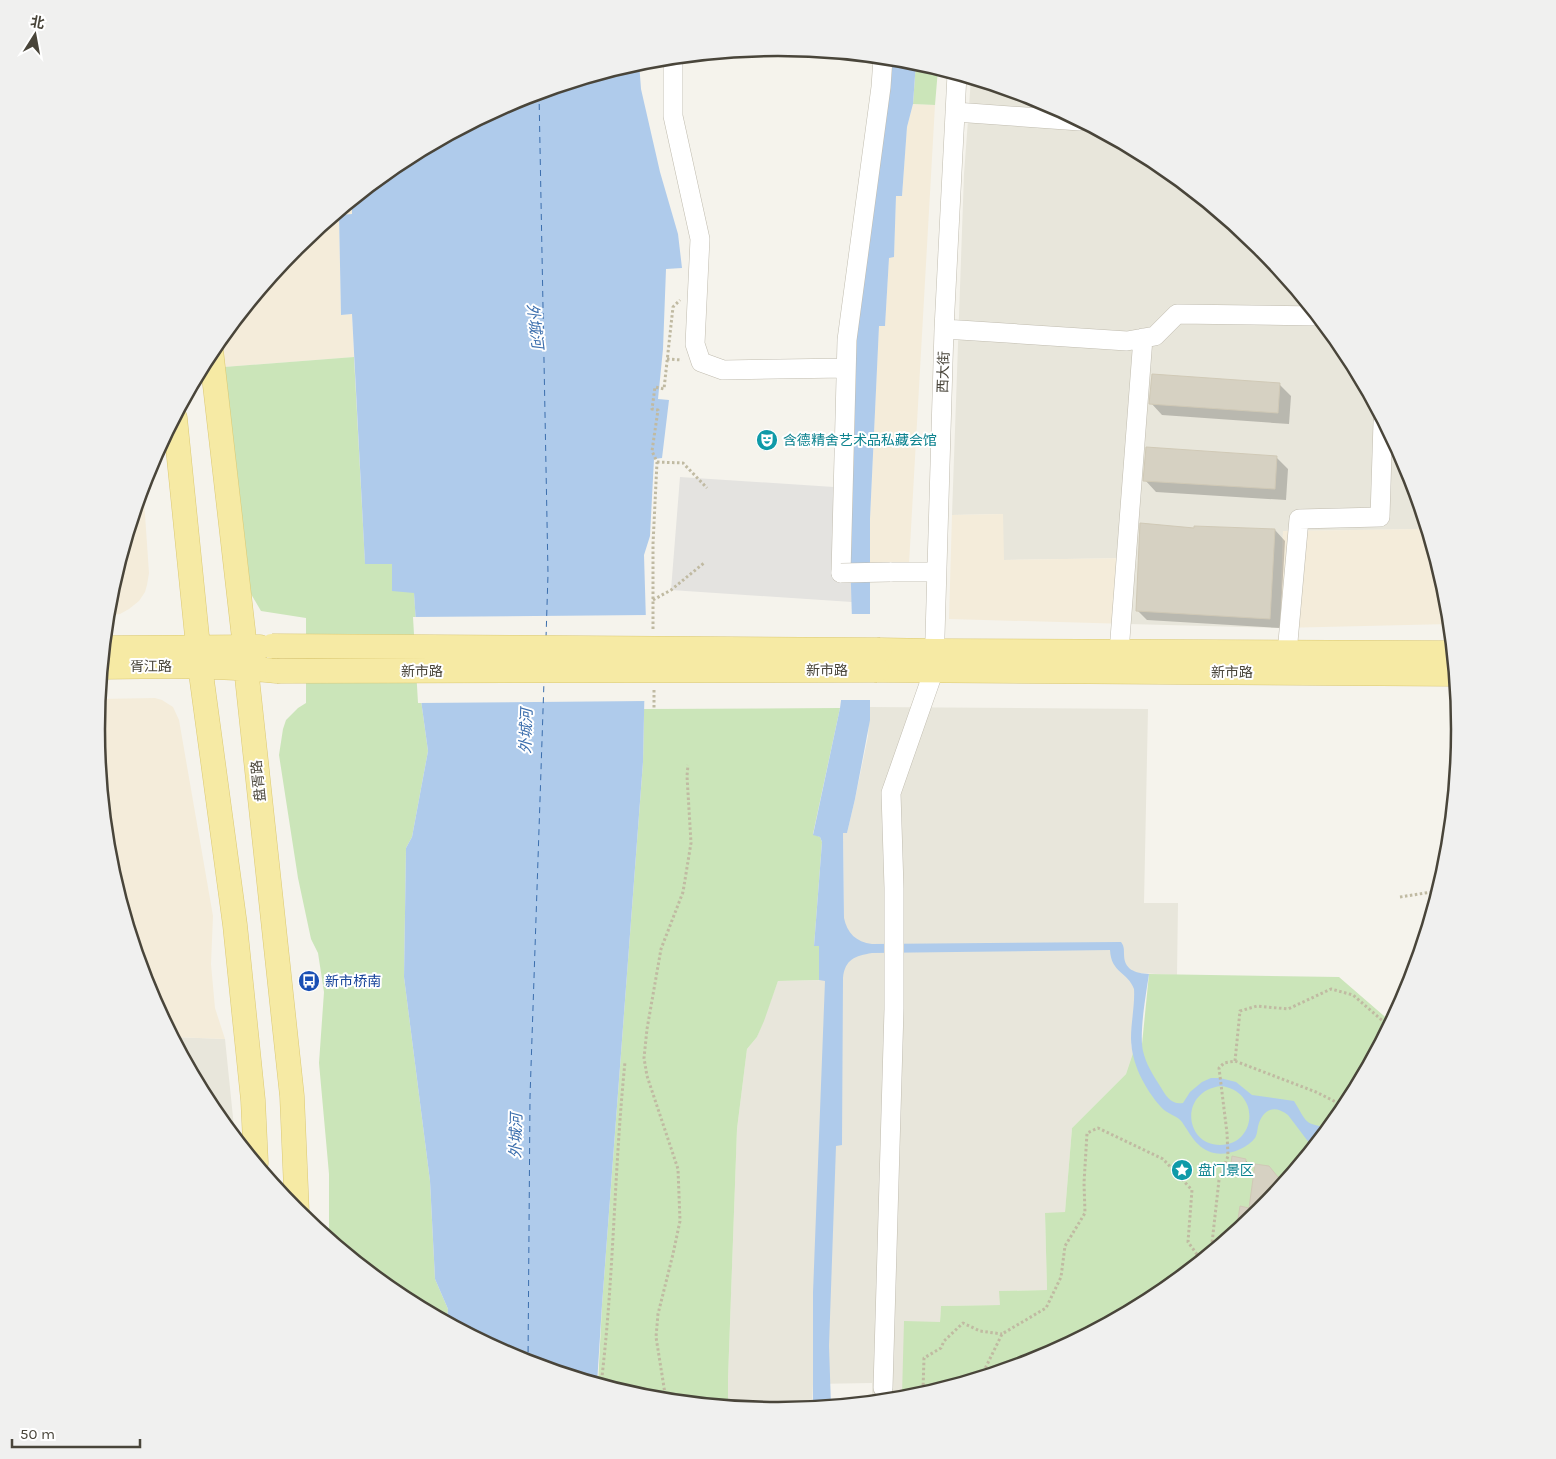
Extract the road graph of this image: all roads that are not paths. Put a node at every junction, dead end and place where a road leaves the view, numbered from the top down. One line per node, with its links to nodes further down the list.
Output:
1 (673, 65): 10 (street)
2 (883, 65): 10 (street)
3 (957, 80): 4 (street, 西大街)
4 (955, 112): 5 (street); 7 (street, 西大街)
5 (1063, 120)
6 (1309, 316): 8 (street)
7 (944, 329): 8 (street); 17 (street, 西大街)
8 (1143, 338): 19 (street)
9 (213, 364): 23 (main road, 盘胥路)
10 (846, 368): 17 (street, bridge)
11 (205, 376): 16 (main road)
12 (185, 412): 15 (main road)
13 (176, 428): 22 (main road)
14 (1383, 433): 20 (street)
15 (202, 568)
16 (225, 568)
17 (936, 572): 25 (street, 西大街)
18 (110, 649): 22 (main road, 胥江路)
19 (1119, 652): 20 (main road, 新市路); 25 (main road, 新市路)
20 (1287, 653): 21 (main road, 新市路)
21 (1446, 653)
22 (199, 657): 23 (main road, 新市路); 26 (main road, 胥江路); 29 (main road)
23 (246, 658): 24 (main road, 新市路, bridge); 24 (main road, 新市路, bridge); 28 (main road, 盘胥路)
24 (878, 660): 25 (main road, 新市路)
25 (934, 661): 27 (main road, 新市路); 32 (street, 西大街)
26 (108, 666)
27 (1449, 674)
28 (292, 1096): 29 (main road); 31 (main road, 盘胥路)
29 (253, 1100): 30 (main road)
30 (256, 1153)
31 (296, 1200)
32 (883, 1388)

